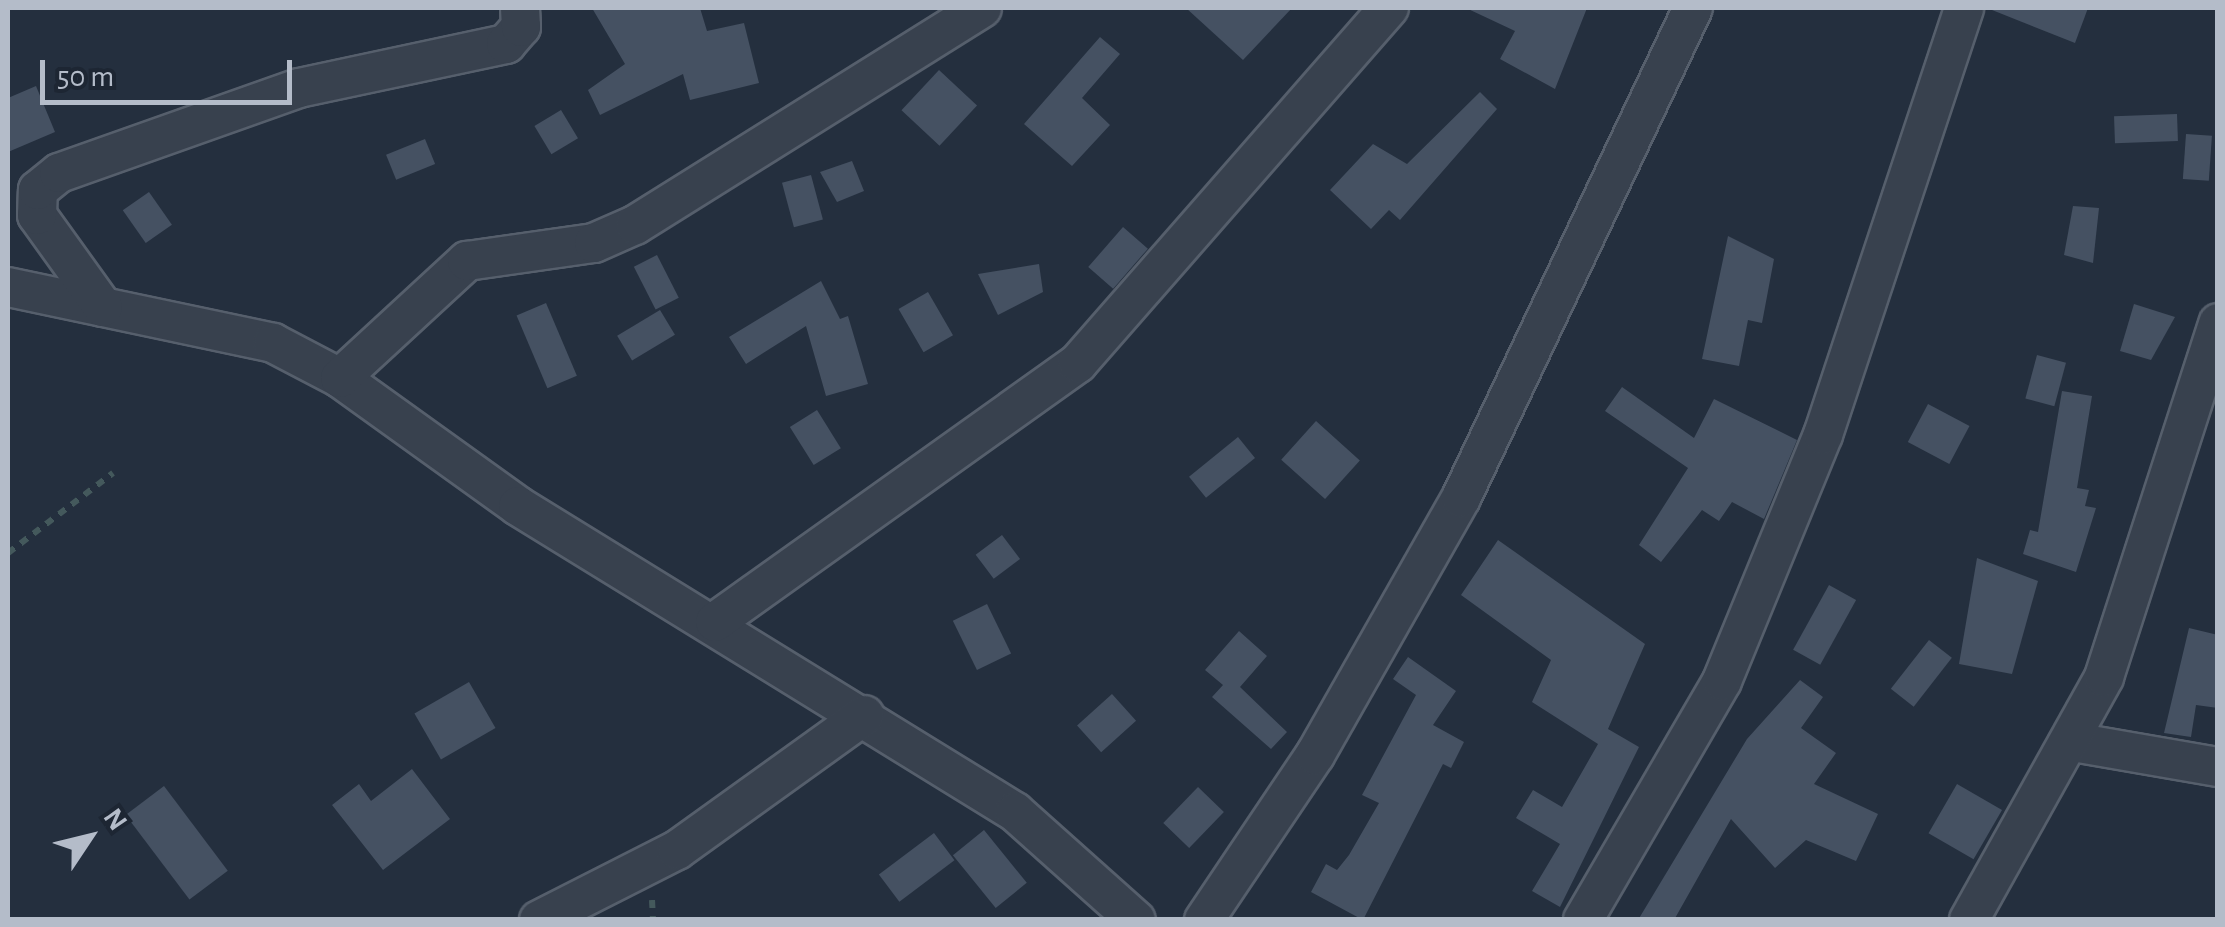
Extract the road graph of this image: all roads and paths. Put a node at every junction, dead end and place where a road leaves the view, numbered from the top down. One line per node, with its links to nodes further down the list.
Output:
1 (520, 8): 7 (street)
2 (982, 8): 9 (street)
3 (1388, 8): 13 (street)
4 (1693, 8): 19 (street)
5 (1964, 8): 20 (street)
6 (8, 287): 7 (street)
7 (103, 308): 9 (street)
8 (2218, 323): 10 (street)
9 (340, 378): 13 (street)
10 (2203, 422): 15 (street)
11 (113, 473): 12 (path)
12 (8, 553)
13 (715, 622): 14 (street)
14 (864, 715): 17 (street); 18 (street)
15 (2073, 742): 16 (street); 21 (street)
16 (2218, 767)
17 (538, 920)
18 (1136, 920)
19 (1204, 920)
20 (1583, 920)
21 (1969, 920)

